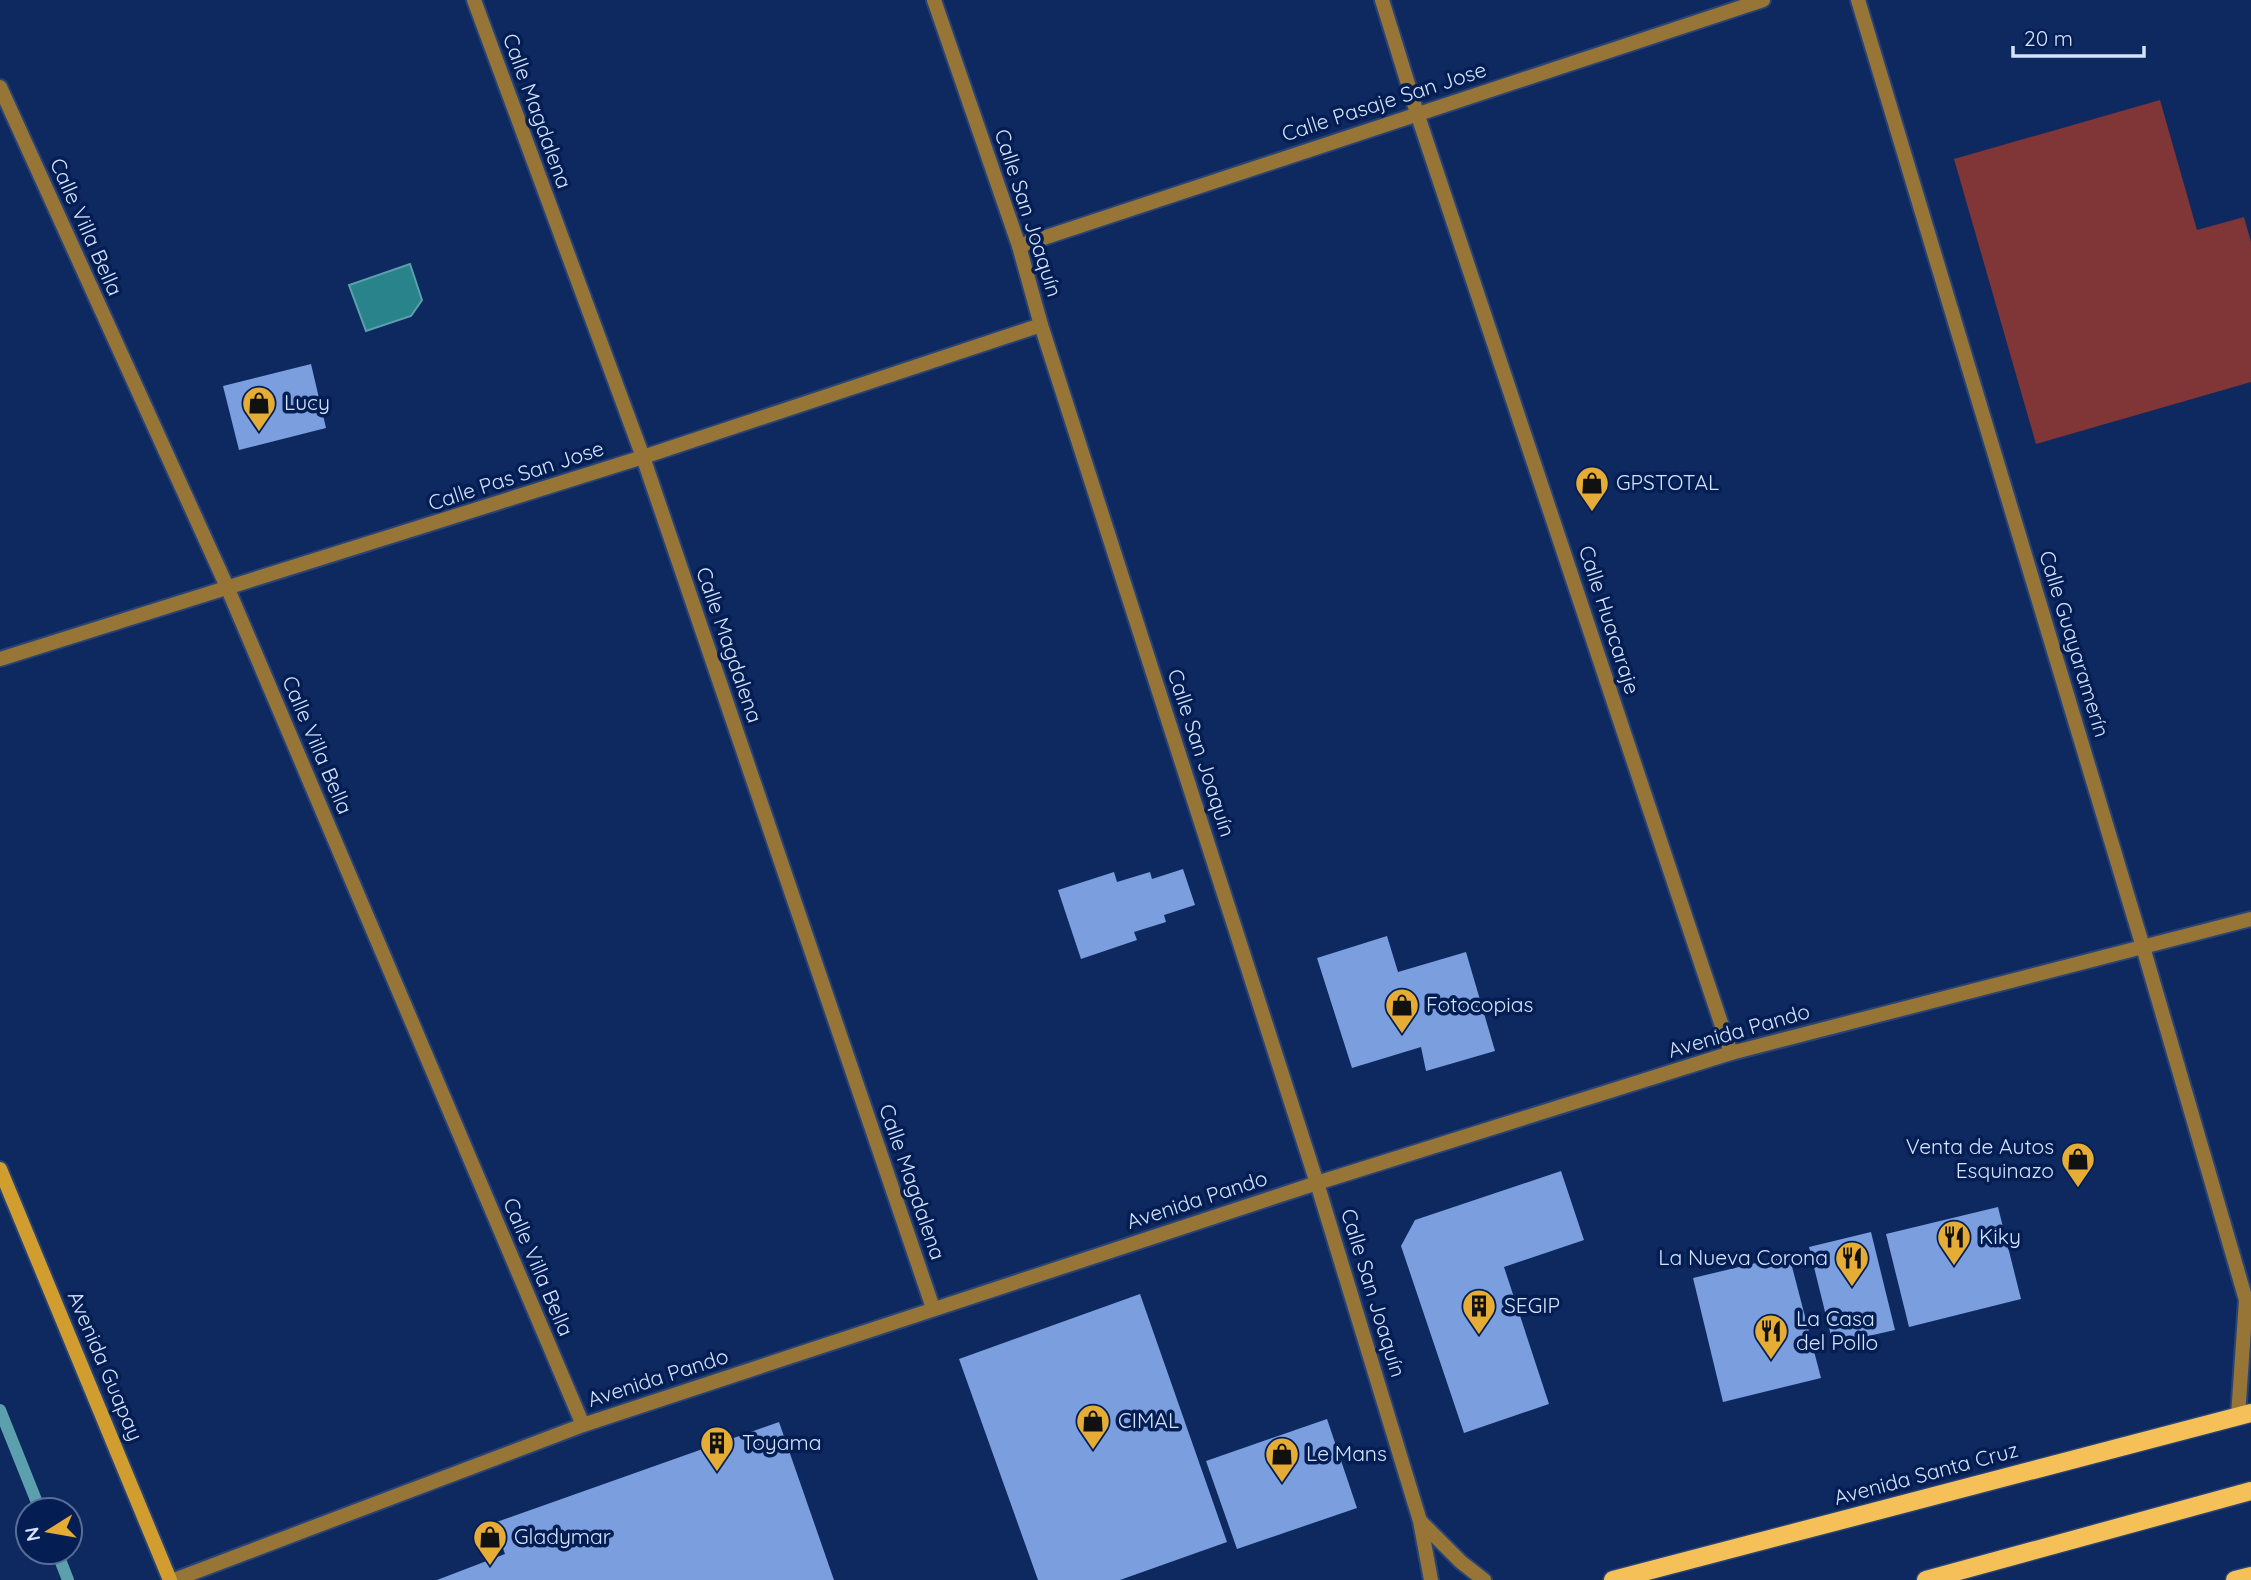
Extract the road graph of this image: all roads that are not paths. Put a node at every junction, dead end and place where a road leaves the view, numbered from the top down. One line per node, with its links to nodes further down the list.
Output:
1 (474, 0): 10 (street, Calle Magdalena)
2 (934, 0): 8 (street, Calle San Joaquín)
3 (1382, 0): 7 (street, Calle Huacaraje)
4 (1763, 0): 7 (street, Calle Pasaje San Jose)
5 (1858, 0): 14 (street, Calle Guayaramerín)
6 (0, 87): 11 (street, Calle Villa Bella)
7 (1417, 113): 8 (street, Calle Pasaje San Jose); 15 (street, Calle Huacaraje)
8 (1019, 246): 9 (street, Calle San Joaquín)
9 (1041, 325): 10 (street, Calle Pas San Jose); 17 (street, Calle San Joaquín)
10 (643, 457): 11 (street, Calle Pas San Jose); 19 (street, Calle Magdalena)
11 (228, 589): 12 (street, Calle Pas San Jose); 21 (street, Calle Villa Bella)
12 (0, 659)
13 (2251, 919): 14 (street, Avenida Pando)
14 (2143, 947): 15 (street, Avenida Pando); 18 (street, Calle Guayaramerín)
15 (1731, 1053): 17 (street, Avenida Pando)
16 (0, 1169): 25 (main road, Avenida Guapay)
17 (1318, 1183): 19 (street, Avenida Pando); 23 (street, Calle San Joaquín)
18 (2249, 1304): 20 (street, Calle Guayaramerín)
19 (933, 1308): 21 (street, Avenida Pando)
20 (2244, 1414): 28 (main road, Avenida Santa Cruz)
21 (583, 1425): 25 (street, Avenida Pando)
22 (2251, 1491): 29 (main road)
23 (1420, 1521): 26 (street, Calle San Joaquín); 27 (street, Calle San Joaquín)
24 (2251, 1576): 30 (main road)
25 (172, 1580)
26 (1432, 1580)
27 (1484, 1580)
28 (1612, 1580)
29 (1926, 1580)
30 (2235, 1580)

